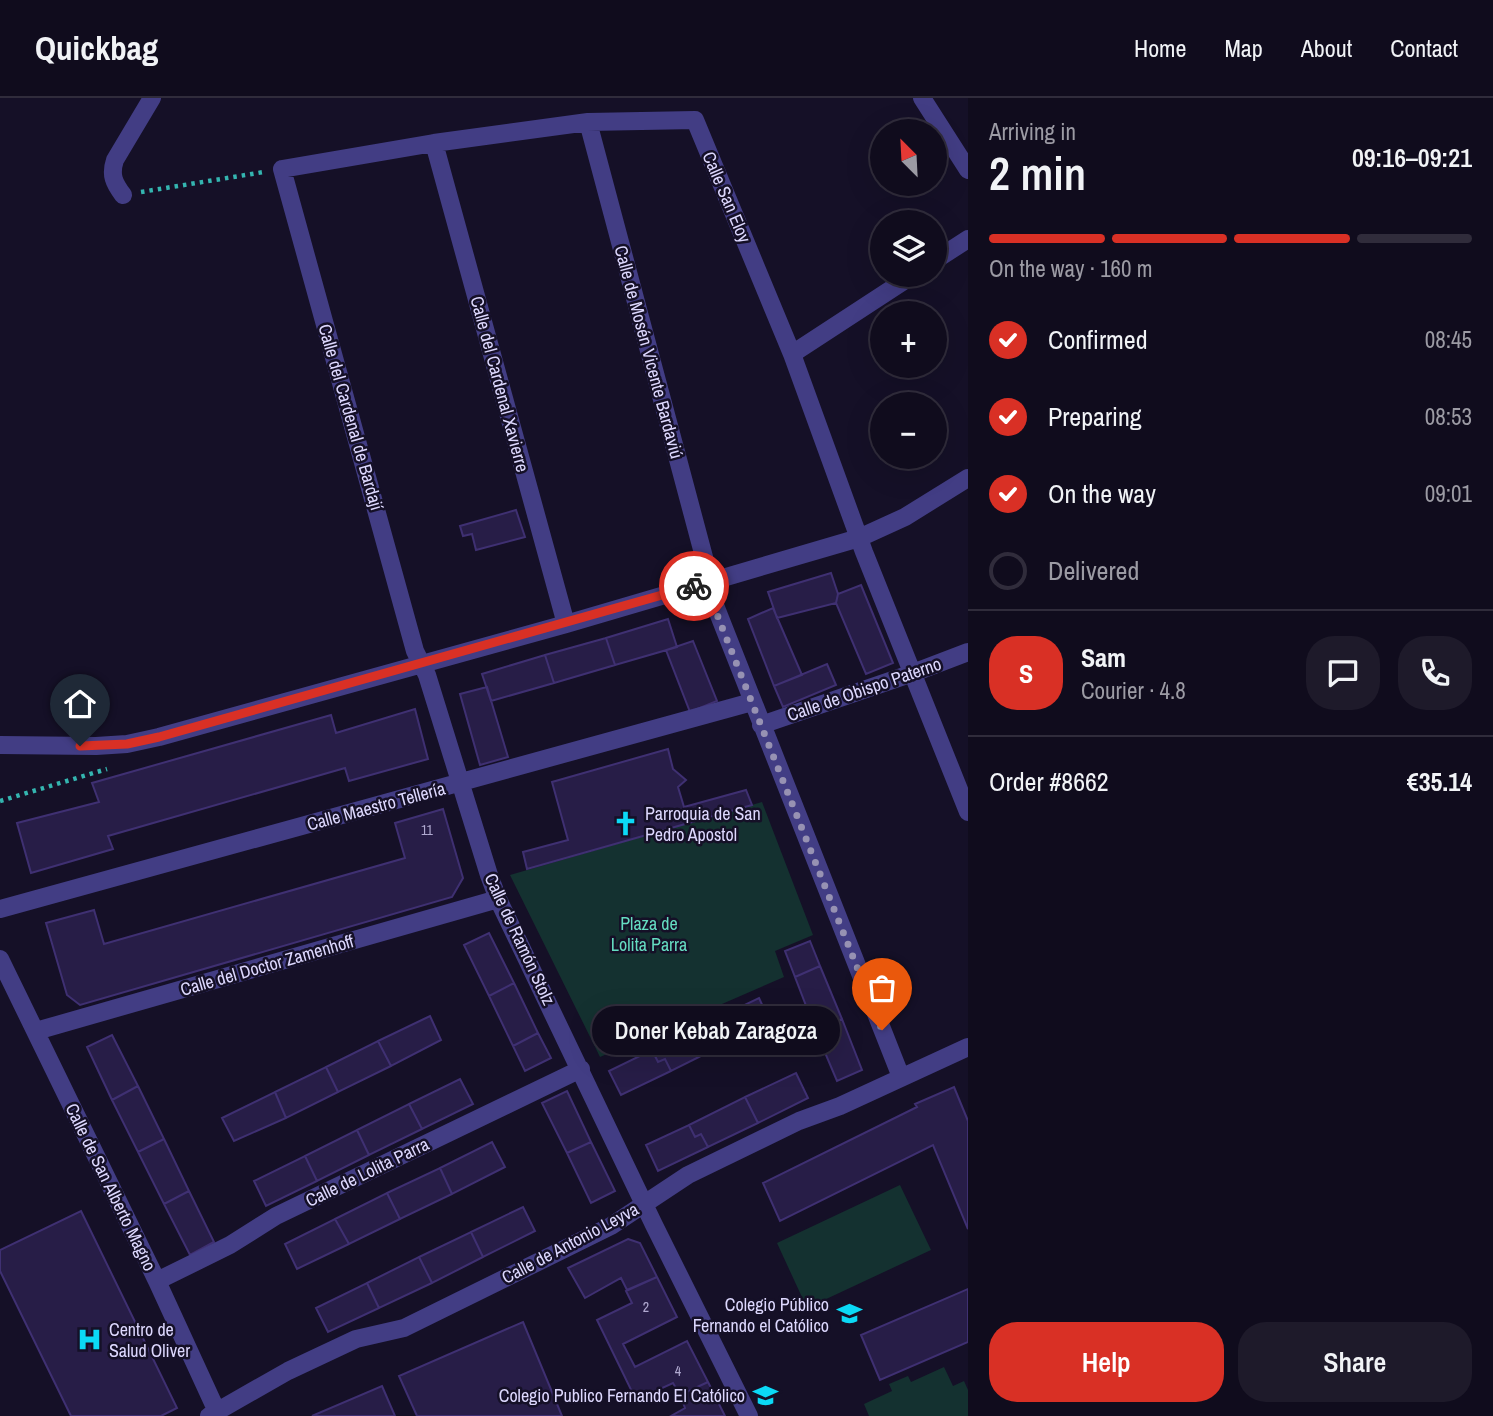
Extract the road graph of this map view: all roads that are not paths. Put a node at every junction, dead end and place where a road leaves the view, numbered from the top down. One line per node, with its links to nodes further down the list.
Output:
1 (152, 98): 7 (street)
2 (922, 98): 6 (street)
3 (588, 122): 4 (street, Calle San Eloy); 11 (street, Calle San Eloy); 14 (street, Calle de Mosén Vicente Bardaviú)
4 (434, 143): 5 (street, Calle San Eloy); 15 (street, Calle del Cardenal Xavierre)
5 (282, 169): 17 (street, Calle del Cardenal de Bardají)
6 (968, 170)
7 (123, 195)
8 (968, 239): 9 (street)
9 (947, 253)
10 (895, 287): 11 (street)
11 (792, 354): 13 (street, Calle San Eloy)
12 (968, 478): 13 (street)
13 (859, 538): 14 (street); 18 (street, Calle San Eloy)
14 (708, 582): 15 (street); 19 (street, Calle de Mosén Vicente Bardaviú)
15 (566, 624): 17 (street)
16 (968, 652): 18 (street, Calle de Obispo Paterno)
17 (422, 664): 21 (street); 22 (street, Calle de Ramón Stolz)
18 (913, 673): 20 (street, Calle de Obispo Paterno); 23 (street, Calle San Eloy)
19 (752, 702): 20 (street, Calle de Mosén Vicente Bardaviú); 22 (street, Calle Maestro Tellería)
20 (761, 724): 30 (street, Calle de Mosén Vicente Bardaviú)
21 (0, 745)
22 (461, 783): 24 (street, Calle de Ramón Stolz); 25 (street, Calle Maestro Tellería)
23 (968, 812)
24 (498, 899): 27 (street, Calle del Doctor Zamenhoff); 29 (street, Calle de Ramón Stolz)
25 (0, 909)
26 (0, 959): 27 (street, Calle de San Alberto Magno)
27 (36, 1031): 32 (street, Calle de San Alberto Magno)
28 (968, 1047): 30 (street, Calle de Antonio Leyva)
29 (581, 1069): 31 (street, Calle de Ramón Stolz); 32 (street, Calle de Lolita Parra)
30 (901, 1077): 31 (street, Calle de Antonio Leyva)
31 (644, 1204): 33 (street, Calle de Antonio Leyva); 34 (street, Calle de Ramón Stolz)
32 (156, 1281): 33 (street, Calle de San Alberto Magno)
33 (215, 1415)
34 (749, 1416)

